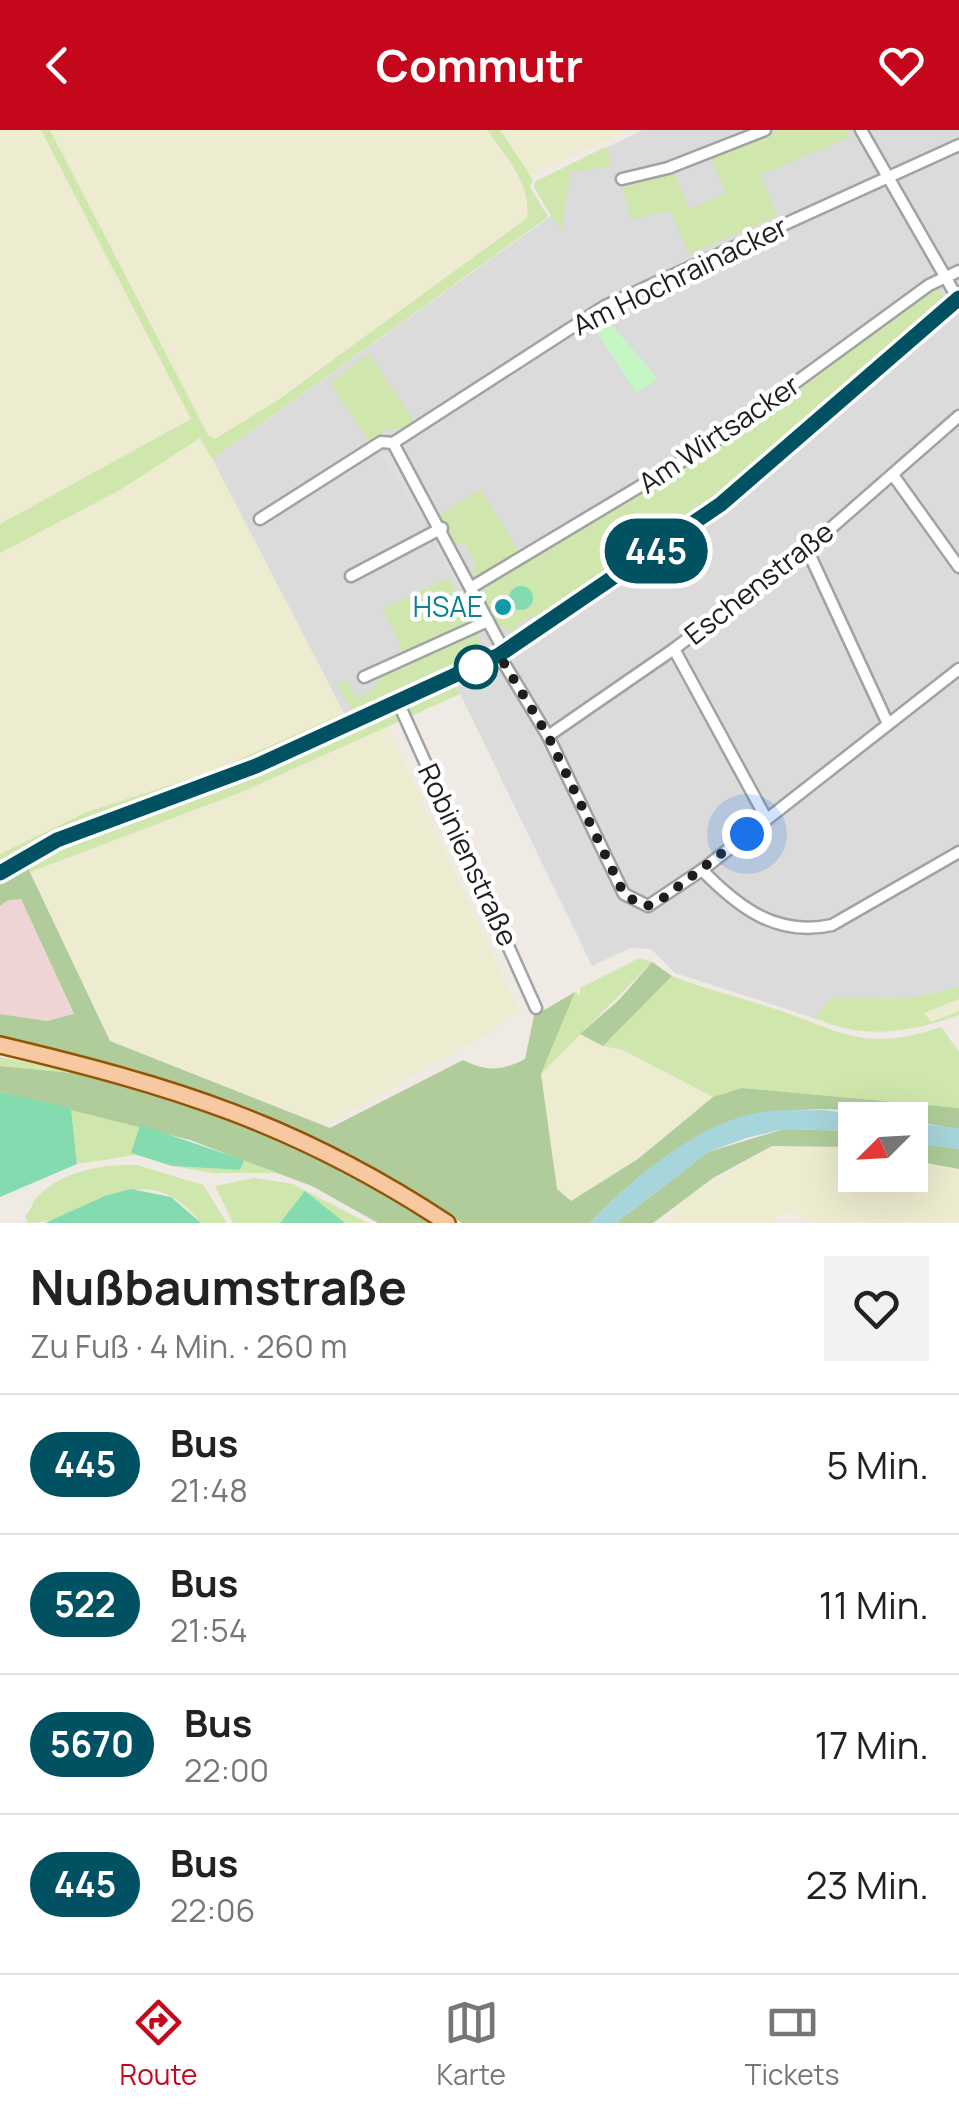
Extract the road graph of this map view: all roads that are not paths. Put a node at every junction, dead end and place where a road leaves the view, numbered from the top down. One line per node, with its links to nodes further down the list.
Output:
1 (765, 130): 4 (street)
2 (862, 130): 5 (street)
3 (959, 145): 5 (street, Am Hochrainacker)
4 (622, 179)
5 (888, 180): 7 (street); 10 (street, Am Hochrainacker)
6 (959, 271): 7 (street, Am Wirtsacker)
7 (947, 279): 8 (street); 17 (street, Am Wirtsacker)
8 (958, 299): 20 (street)
9 (959, 416): 11 (street, Eschenstraße)
10 (393, 443): 12 (street, Am Hochrainacker); 13 (street)
11 (893, 475): 14 (street, Eschenstraße); 15 (street)
12 (260, 518)
13 (442, 528): 16 (street); 17 (street)
14 (807, 549): 19 (street, Eschenstraße); 24 (street)
15 (959, 567)
16 (351, 576)
17 (472, 587): 18 (street)
18 (488, 621): 20 (street); 22 (street)
19 (674, 649): 25 (street, Eschenstraße); 26 (street)
20 (502, 653): 23 (street); 25 (street)
21 (959, 670): 24 (street)
22 (364, 677)
23 (398, 702): 29 (street); 30 (street, Robinienstraße)
24 (888, 724): 26 (street)
25 (548, 736): 28 (street)
26 (766, 818): 28 (street)
27 (959, 852): 28 (street)
28 (702, 870)
29 (0, 873)
30 (536, 1008)
31 (0, 1048): 32 (main road)
32 (447, 1223)

